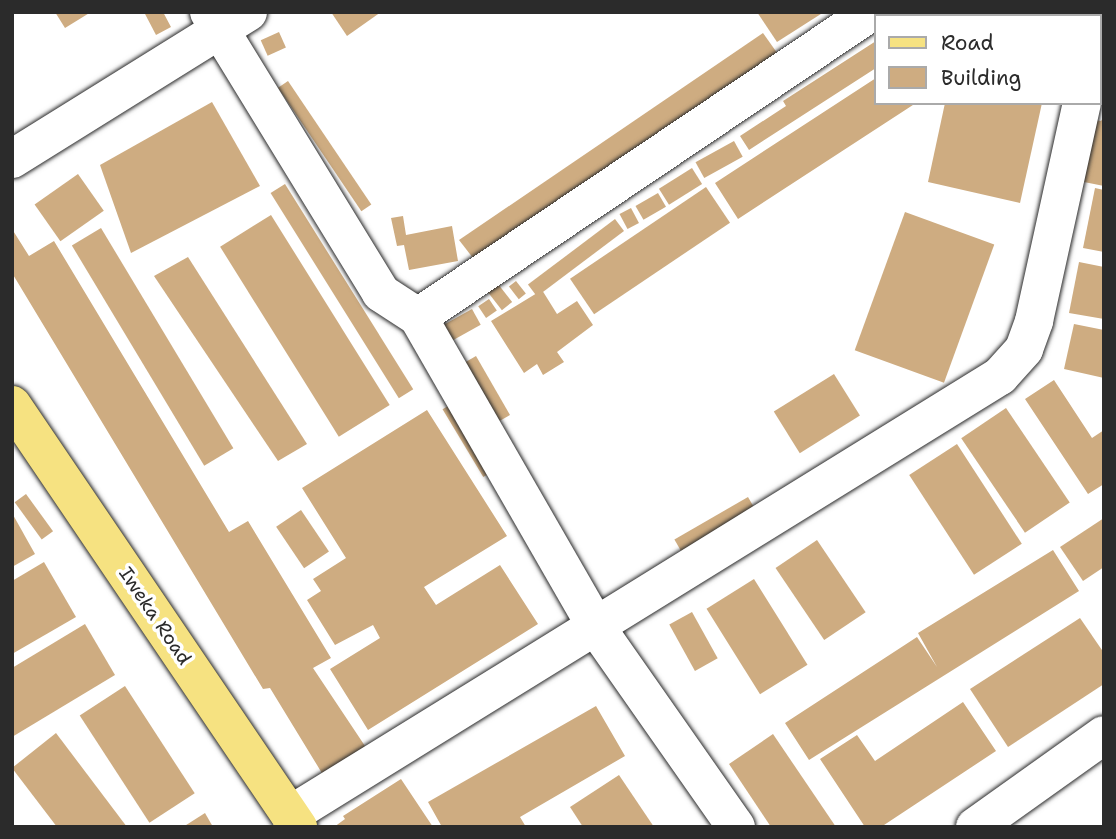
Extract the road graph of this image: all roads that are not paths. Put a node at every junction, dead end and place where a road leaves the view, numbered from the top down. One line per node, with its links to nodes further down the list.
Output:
1 (871, 12): 5 (street)
2 (226, 18): 4 (street); 5 (street)
3 (1082, 105): 7 (street)
4 (12, 159)
5 (418, 317): 7 (street)
6 (12, 405): 9 (main road, Iweka Road)
7 (596, 626): 9 (street); 10 (street)
8 (1104, 735): 11 (street)
9 (294, 821)
10 (736, 827)
11 (975, 827)

